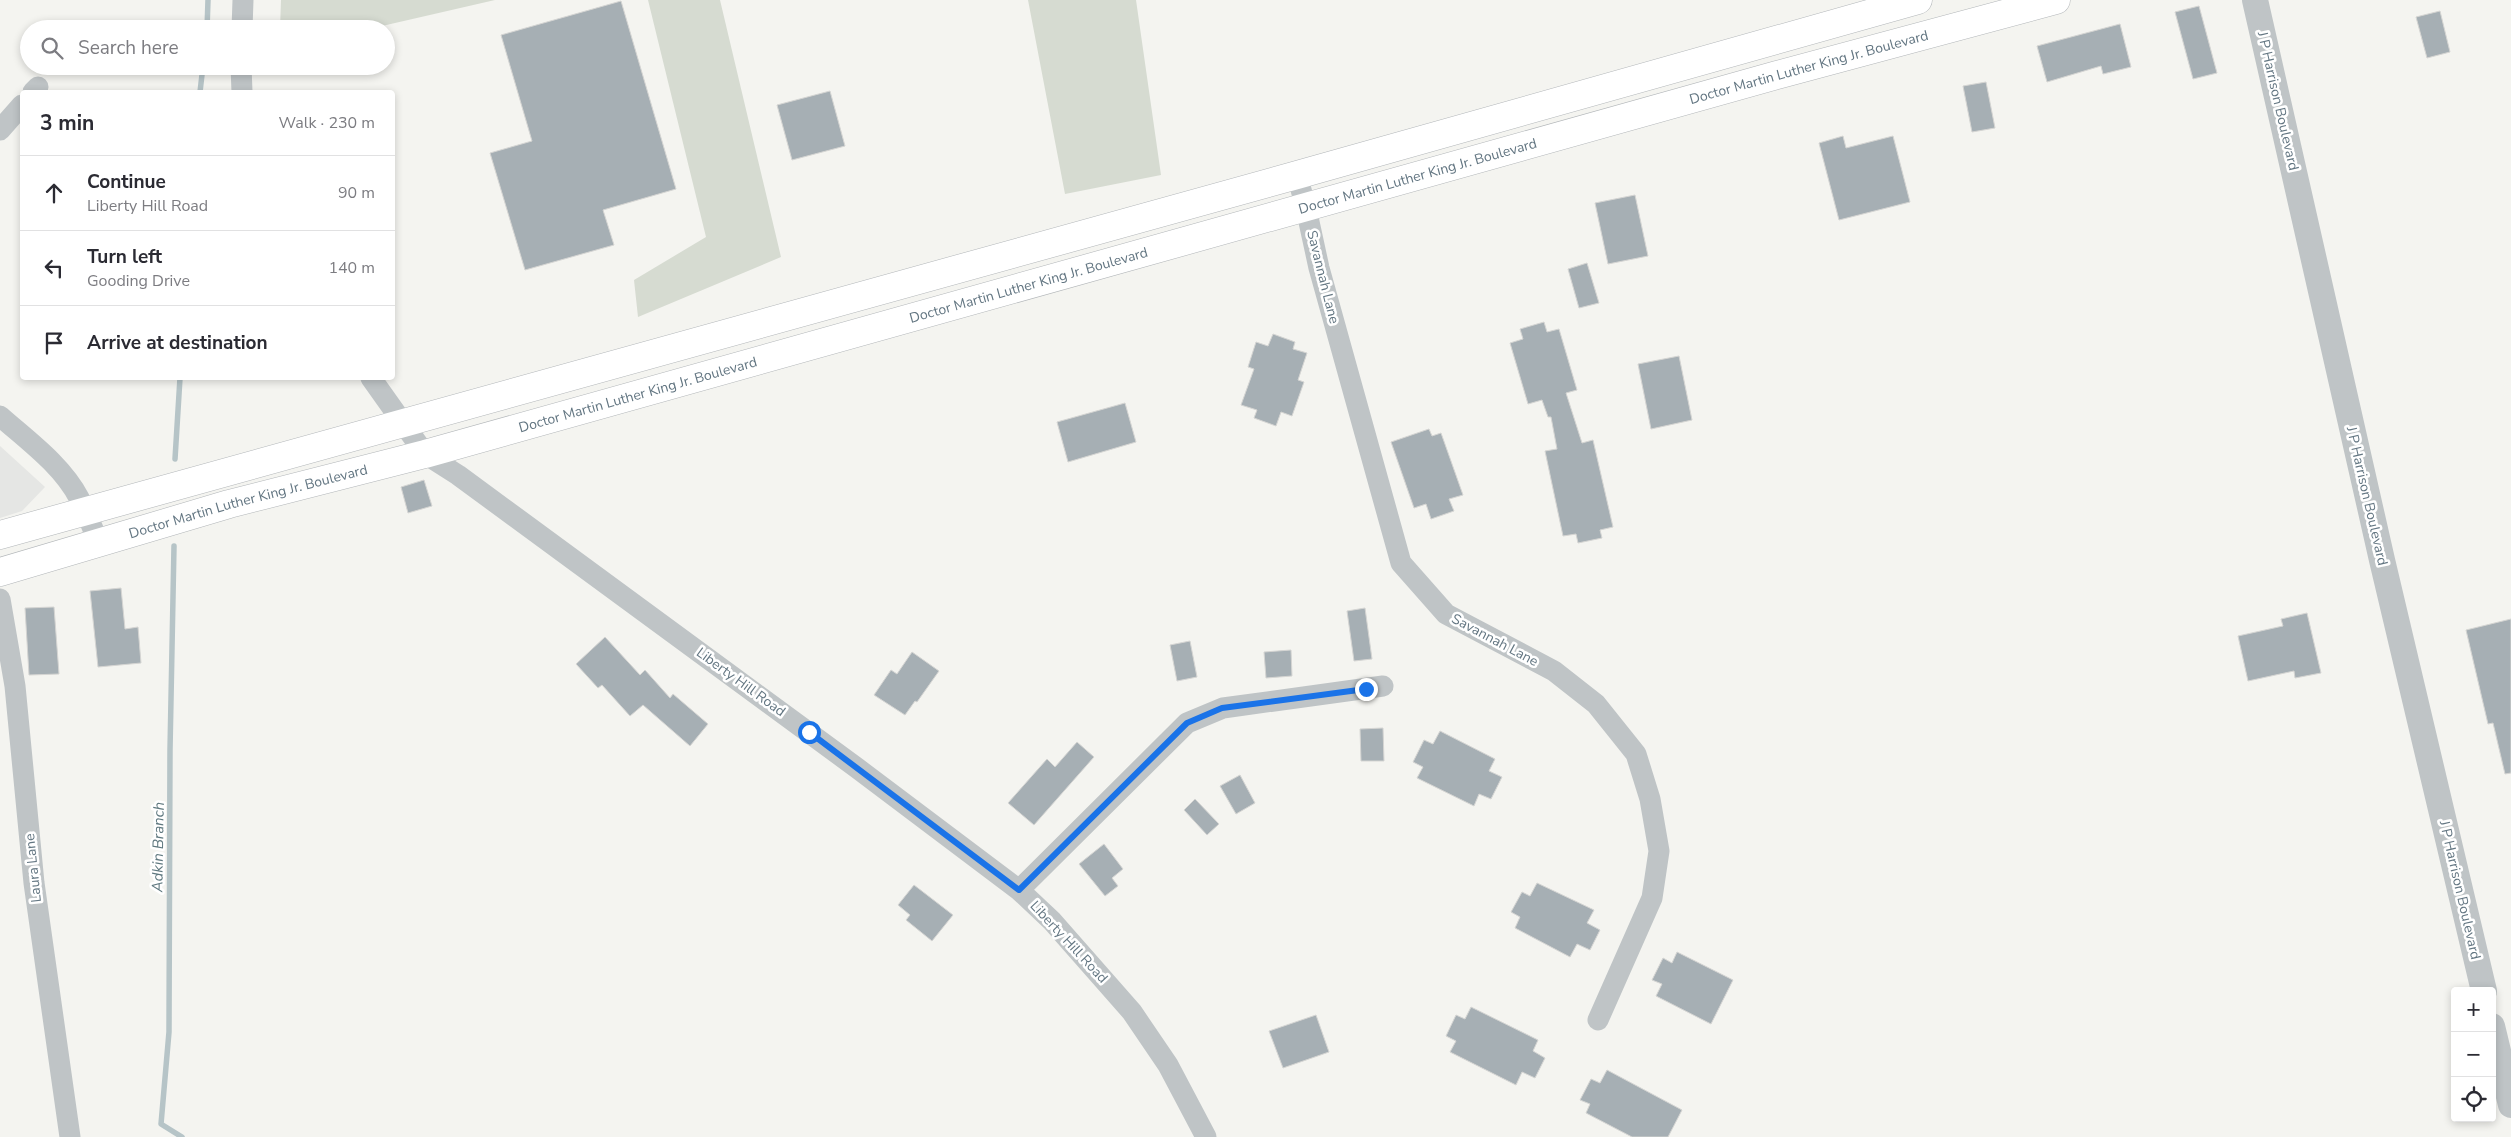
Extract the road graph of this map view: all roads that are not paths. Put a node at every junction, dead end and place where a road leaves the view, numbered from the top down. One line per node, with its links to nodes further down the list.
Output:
1 (243, 0): 5 (street)
2 (1918, 0): 10 (highway)
3 (2056, 0): 11 (highway, Doctor Martin Luther King Jr. Boulevard)
4 (2255, 0): 24 (street, J P Harrison Boulevard)
5 (242, 20)
6 (241, 75): 7 (street)
7 (242, 90)
8 (20, 107): 9 (street)
9 (0, 130)
10 (1297, 175): 11 (street, Savannah Lane); 14 (highway)
11 (1306, 208): 15 (highway, Doctor Martin Luther King Jr. Boulevard); 25 (street, Savannah Lane)
12 (371, 380): 14 (street)
13 (0, 416): 16 (street)
14 (402, 422): 15 (street); 16 (highway)
15 (425, 454): 18 (highway, Doctor Martin Luther King Jr. Boulevard); 23 (street, Liberty Hill Road)
16 (85, 512): 17 (highway); 18 (street)
17 (0, 535)
18 (100, 544): 19 (highway, Doctor Martin Luther King Jr. Boulevard)
19 (0, 572)
20 (0, 599): 22 (street, Laura Lane)
21 (1384, 686): 23 (street)
22 (8, 688): 28 (street, Laura Lane)
23 (1019, 890): 29 (street, Liberty Hill Road)
24 (2483, 987)
25 (1598, 1020)
26 (2493, 1032): 27 (street)
27 (2511, 1105)
28 (70, 1137)
29 (1206, 1137)

